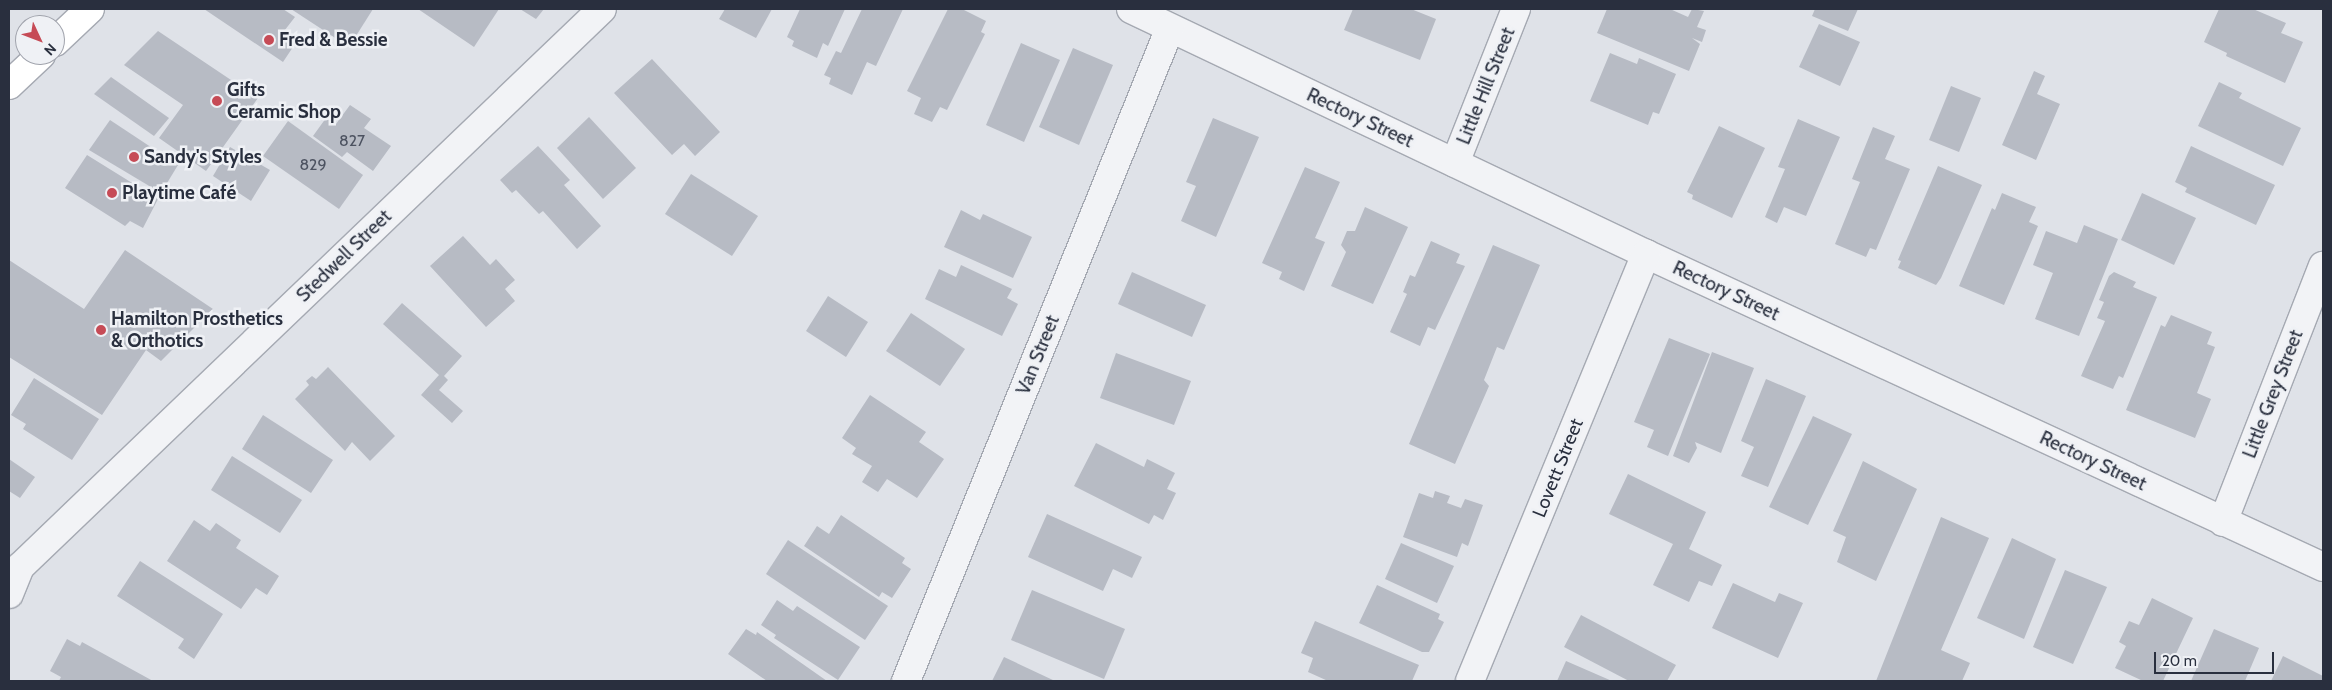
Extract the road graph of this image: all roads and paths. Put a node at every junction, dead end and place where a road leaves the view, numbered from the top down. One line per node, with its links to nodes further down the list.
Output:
1 (90, 9): 6 (main road)
2 (602, 9): 12 (street, Stedwell Street)
3 (1131, 9): 5 (street, Rectory Street)
4 (1516, 9): 7 (street, Little Hill Street)
5 (1170, 28): 7 (street, Rectory Street); 13 (street, Van Street)
6 (65, 33)
7 (1455, 163): 8 (street, Rectory Street)
8 (1646, 254): 10 (street, Rectory Street); 14 (street, Lovett Street)
9 (2323, 266): 10 (street, Little Grey Street)
10 (2223, 522): 11 (street, Rectory Street)
11 (2323, 568)
12 (9, 594)
13 (906, 681)
14 (1470, 681)

